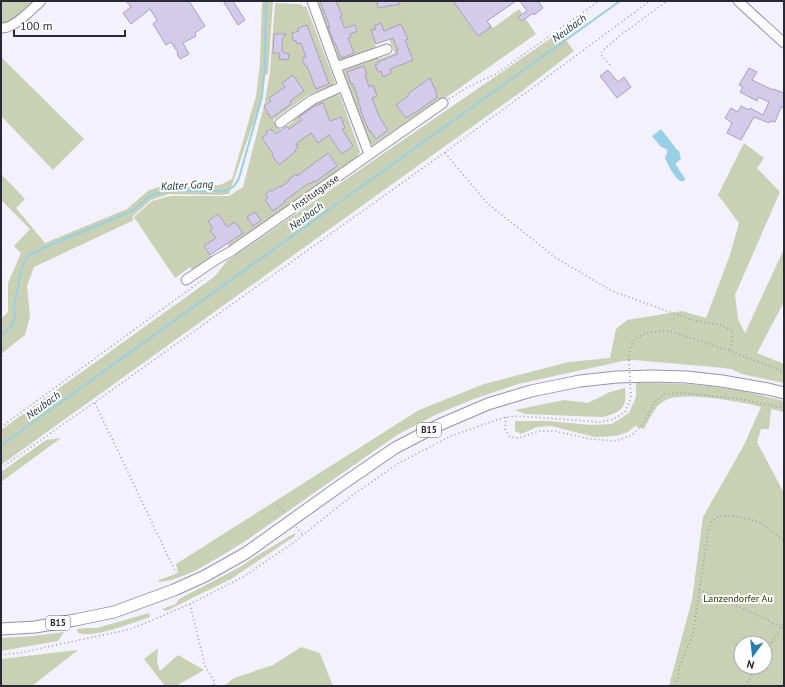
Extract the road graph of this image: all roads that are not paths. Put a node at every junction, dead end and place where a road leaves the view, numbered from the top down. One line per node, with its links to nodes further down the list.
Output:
1 (41, 1): 4 (street)
2 (312, 1): 7 (street)
3 (738, 1): 5 (street)
4 (1, 28)
5 (784, 43)
6 (388, 49): 7 (street)
7 (336, 67): 8 (street)
8 (343, 86): 10 (street); 11 (street)
9 (443, 103): 11 (street, Institutgasse)
10 (280, 123)
11 (369, 154): 12 (street, Institutgasse)
12 (186, 280)
13 (784, 393): 14 (main road, B15)
14 (1, 629)

